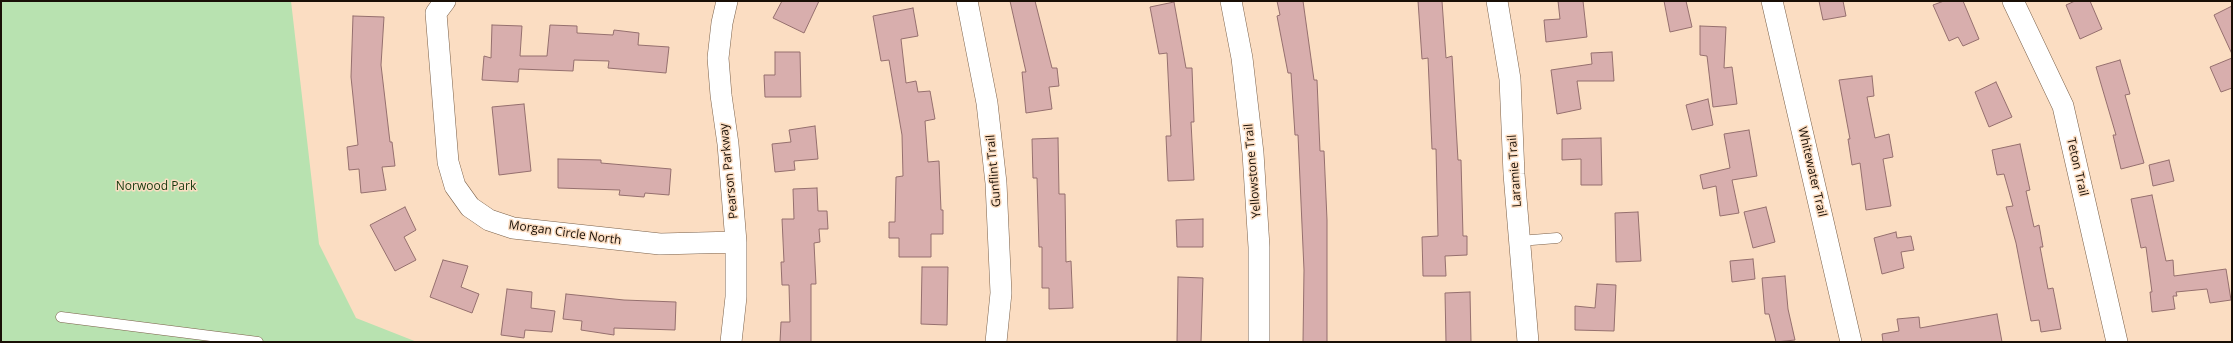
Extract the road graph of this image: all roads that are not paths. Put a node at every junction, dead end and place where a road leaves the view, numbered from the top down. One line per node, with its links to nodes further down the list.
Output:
1 (445, 1): 10 (street, Morgan Circle North)
2 (727, 1): 10 (street, Pearson Parkway)
3 (967, 1): 14 (street, Gunflint Trail)
4 (1231, 1): 15 (street, Yellowstone Trail)
5 (1497, 1): 9 (street, Laramie Trail)
6 (1772, 1): 17 (street, Whitewater Trail)
7 (2013, 1): 18 (street, Teton Trail)
8 (1557, 238): 9 (lane)
9 (1519, 241): 16 (street, Laramie Trail)
10 (736, 242): 13 (street, Pearson Parkway)
11 (60, 317): 12 (lane)
12 (258, 342)
13 (731, 342)
14 (996, 342)
15 (1259, 342)
16 (1528, 342)
17 (1851, 342)
18 (2117, 342)

